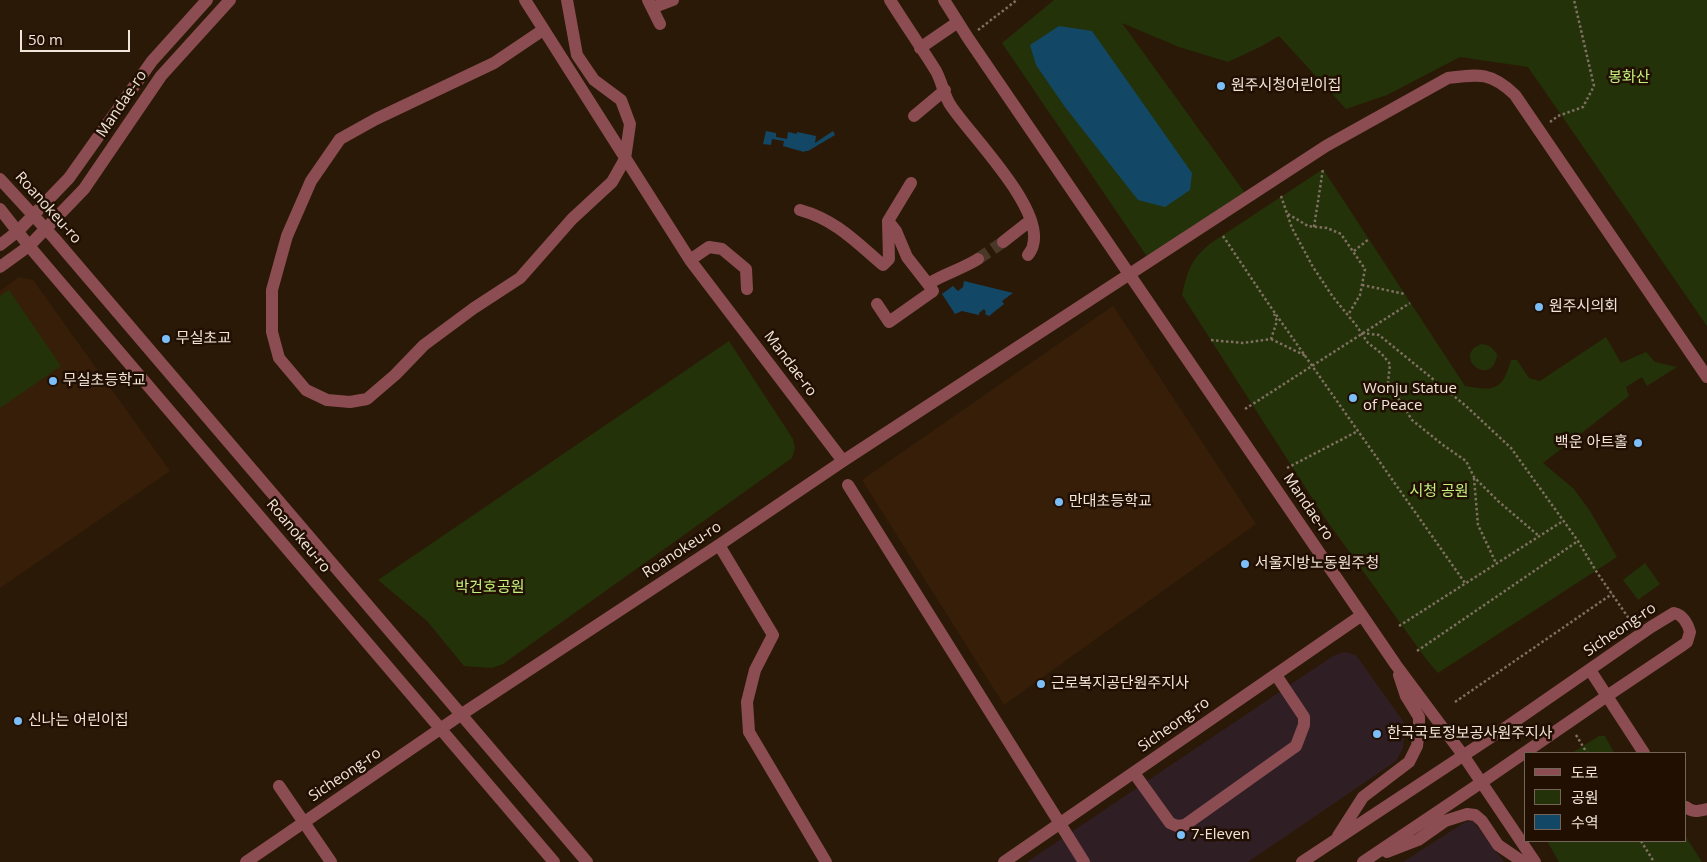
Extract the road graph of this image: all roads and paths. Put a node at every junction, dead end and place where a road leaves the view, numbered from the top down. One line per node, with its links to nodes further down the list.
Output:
1 (207, 0): 27 (street, Mandae-ro)
2 (230, 0): 31 (street, Mandae-ro)
3 (525, 0): 13 (street, Mandae-ro)
4 (567, 0): 19 (street)
5 (673, 0): 10 (street)
6 (890, 0): 15 (street)
7 (944, 0): 11 (street, Mandae-ro)
8 (1016, 0): 14 (path)
9 (1574, 0): 18 (path)
10 (650, 4): 12 (street)
11 (958, 22): 14 (street, Mandae-ro); 15 (street)
12 (660, 24)
13 (543, 30): 19 (street, Mandae-ro); 19 (street)
14 (968, 38): 43 (street, Mandae-ro)
15 (920, 48): 16 (street)
16 (945, 90): 17 (street); 28 (street)
17 (914, 116)
18 (1538, 129): 43 (street); 56 (street)
19 (626, 159): 41 (street, Mandae-ro)
20 (1322, 169): 30 (path)
21 (0, 179): 27 (street, Roanokeu-ro)
22 (911, 183): 29 (street)
23 (1281, 196): 26 (path)
24 (0, 209): 32 (street, Roanokeu-ro)
25 (800, 210): 29 (street)
26 (1287, 213): 30 (path); 51 (path)
27 (34, 215): 31 (street, Roanokeu-ro); 32 (street, Mandae-ro)
28 (1031, 220): 35 (street); 39 (street)
29 (888, 221): 44 (street)
30 (1314, 227): 38 (path)
31 (46, 229): 37 (street, Mandae-ro); 79 (street, Roanokeu-ro)
32 (18, 231): 36 (street); 37 (street, Roanokeu-ro)
33 (1223, 236): 50 (path)
34 (1369, 239): 38 (path)
35 (1003, 242)
36 (0, 245)
37 (29, 246): 42 (street, Mandae-ro); 80 (street, Roanokeu-ro)
38 (1354, 251): 45 (path)
39 (1028, 255)
40 (978, 259): 44 (street)
41 (690, 260): 46 (street); 59 (street, Mandae-ro)
42 (0, 267)
43 (1130, 275): 59 (street); 70 (street, Mandae-ro)
44 (928, 284): 49 (street)
45 (1362, 285): 47 (path); 51 (path)
46 (747, 289)
47 (1404, 294)
48 (1410, 303): 52 (path)
49 (877, 304)
50 (1270, 306): 53 (path); 58 (path)
51 (1348, 315): 52 (path)
52 (1362, 334): 57 (path); 61 (path); 63 (path)
53 (1271, 339): 54 (path); 55 (path)
54 (1211, 340)
55 (1306, 356)
56 (1707, 377)
57 (1245, 409)
58 (1358, 431): 60 (path); 68 (path)
59 (843, 461): 66 (street, Roanokeu-ro)
60 (1287, 468)
61 (1474, 477): 64 (path); 67 (path)
62 (848, 485): 93 (street)
63 (1563, 521): 64 (path); 65 (path)
64 (1539, 536): 67 (path)
65 (1578, 541): 69 (path); 73 (path)
66 (719, 545): 79 (street, Roanokeu-ro); 100 (street)
67 (1496, 563): 68 (path)
68 (1465, 583): 71 (path)
69 (1612, 594): 72 (path); 78 (path)
70 (1362, 615): 74 (street, Mandae-ro); 76 (street, Sicheong-ro)
71 (1399, 626)
72 (1636, 628)
73 (1417, 651)
74 (1396, 665): 86 (street, Mandae-ro); 94 (street)
75 (1590, 670): 77 (street); 77 (street, Sicheong-ro); 86 (street, Sicheong-ro)
76 (1276, 675): 87 (street, Sicheong-ro); 87 (street)
77 (1607, 696): 82 (street, Sicheong-ro); 84 (street)
78 (1455, 702)
79 (462, 714): 80 (street, Sicheong-ro); 99 (street, Roanokeu-ro)
80 (440, 729): 92 (street, Sicheong-ro); 98 (street, Roanokeu-ro)
81 (1576, 735): 83 (path)
82 (1526, 752)
83 (1586, 752)
84 (1643, 752)
85 (1524, 753): 88 (street, Sicheong-ro)
86 (1463, 755): 88 (street, Mandae-ro); 94 (street, Sicheong-ro)
87 (1134, 773): 93 (street, Sicheong-ro)
88 (1482, 782): 104 (street, Sicheong-ro); 106 (street)
89 (279, 786): 92 (street)
90 (1687, 808): 91 (street)
91 (1707, 809)
92 (304, 822): 96 (street, Sicheong-ro); 97 (street)
93 (1059, 824): 101 (street, Sicheong-ro); 102 (street)
94 (1335, 840): 103 (street, Sicheong-ro)
95 (1642, 842): 107 (path)
96 (246, 862)
97 (331, 862)
98 (554, 862)
99 (587, 862)
100 (826, 862)
101 (1004, 862)
102 (1084, 862)
103 (1302, 862)
104 (1363, 862): 105 (street)
105 (1523, 862)
106 (1535, 862)
107 (1654, 862)

